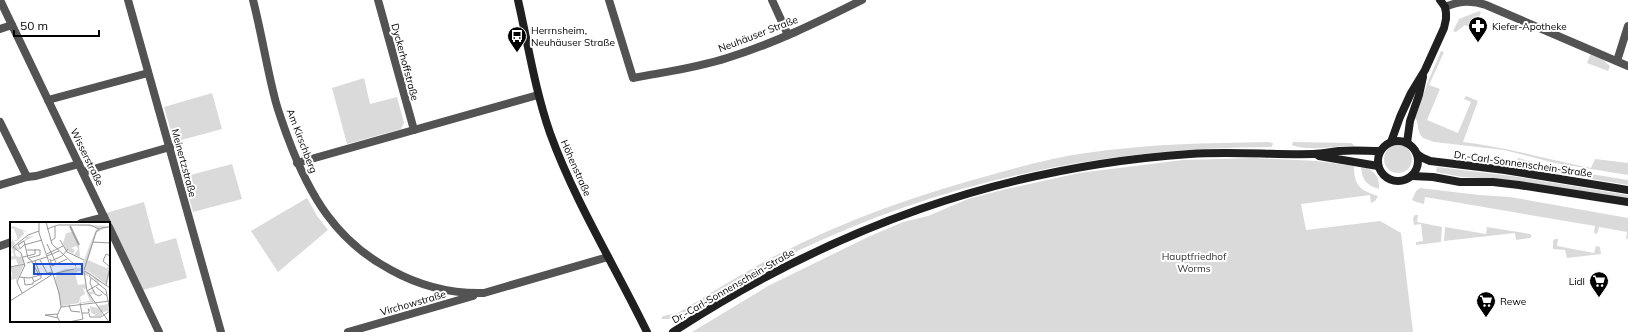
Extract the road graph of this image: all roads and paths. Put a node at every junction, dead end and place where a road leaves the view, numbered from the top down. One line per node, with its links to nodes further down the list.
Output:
1 (0, 0): 11 (street, Wisserstraße)
2 (128, 0): 18 (street, Meinertzstraße)
3 (253, 0): 30 (street, Am Kirschberg)
4 (378, 0): 22 (street, Dyckerhoffstraße)
5 (518, 0): 19 (main road, Höhenstraße)
6 (609, 0): 14 (street, Neuhäuser Straße)
7 (772, 0): 14 (street)
8 (862, 0): 14 (street, Neuhäuser Straße)
9 (1466, 1): 10 (street); 15 (street)
10 (1442, 3): 17 (main road)
11 (12, 25): 13 (street); 20 (street, Wisserstraße)
12 (1628, 26): 15 (street)
13 (0, 29)
14 (788, 35)
15 (1617, 61): 16 (street)
16 (1628, 66)
17 (1425, 70): 24 (main road); 25 (main road)
18 (148, 73): 20 (street); 26 (street, Meinertzstraße)
19 (538, 95): 22 (street); 43 (main road, Höhenstraße)
20 (48, 100): 32 (street, Wisserstraße)
21 (0, 122): 23 (street)
22 (414, 130): 30 (street)
23 (2, 132): 34 (street)
24 (1391, 142): 25 (main road); 27 (main road)
25 (1407, 143): 29 (main road)
26 (170, 147): 32 (street); 46 (street, Meinertzstraße)
27 (1380, 151): 28 (main road, Dr.-Carl-Sonnenschein-Straße); 31 (main road)
28 (1315, 154): 31 (main road, Dr.-Carl-Sonnenschein-Straße); 49 (main road, Dr.-Carl-Sonnenschein-Straße)
29 (1417, 154): 33 (main road); 36 (main road, Dr.-Carl-Sonnenschein-Straße)
30 (298, 163): 44 (street, Am Kirschberg)
31 (1378, 166): 33 (main road)
32 (81, 168): 34 (street); 38 (street, Wisserstraße)
33 (1412, 176): 37 (main road, Dr.-Carl-Sonnenschein-Straße)
34 (27, 177): 35 (street)
35 (0, 184)
36 (1628, 190)
37 (1628, 202)
38 (105, 220): 39 (street)
39 (89, 222)
40 (110, 229): 45 (street)
41 (10, 242): 42 (street)
42 (0, 246)
43 (608, 257): 44 (street, Am Kirschberg); 48 (main road, Höhenstraße)
44 (484, 293): 47 (street, Virchowstraße)
45 (159, 332)
46 (220, 332)
47 (348, 332)
48 (647, 332)
49 (673, 332)

